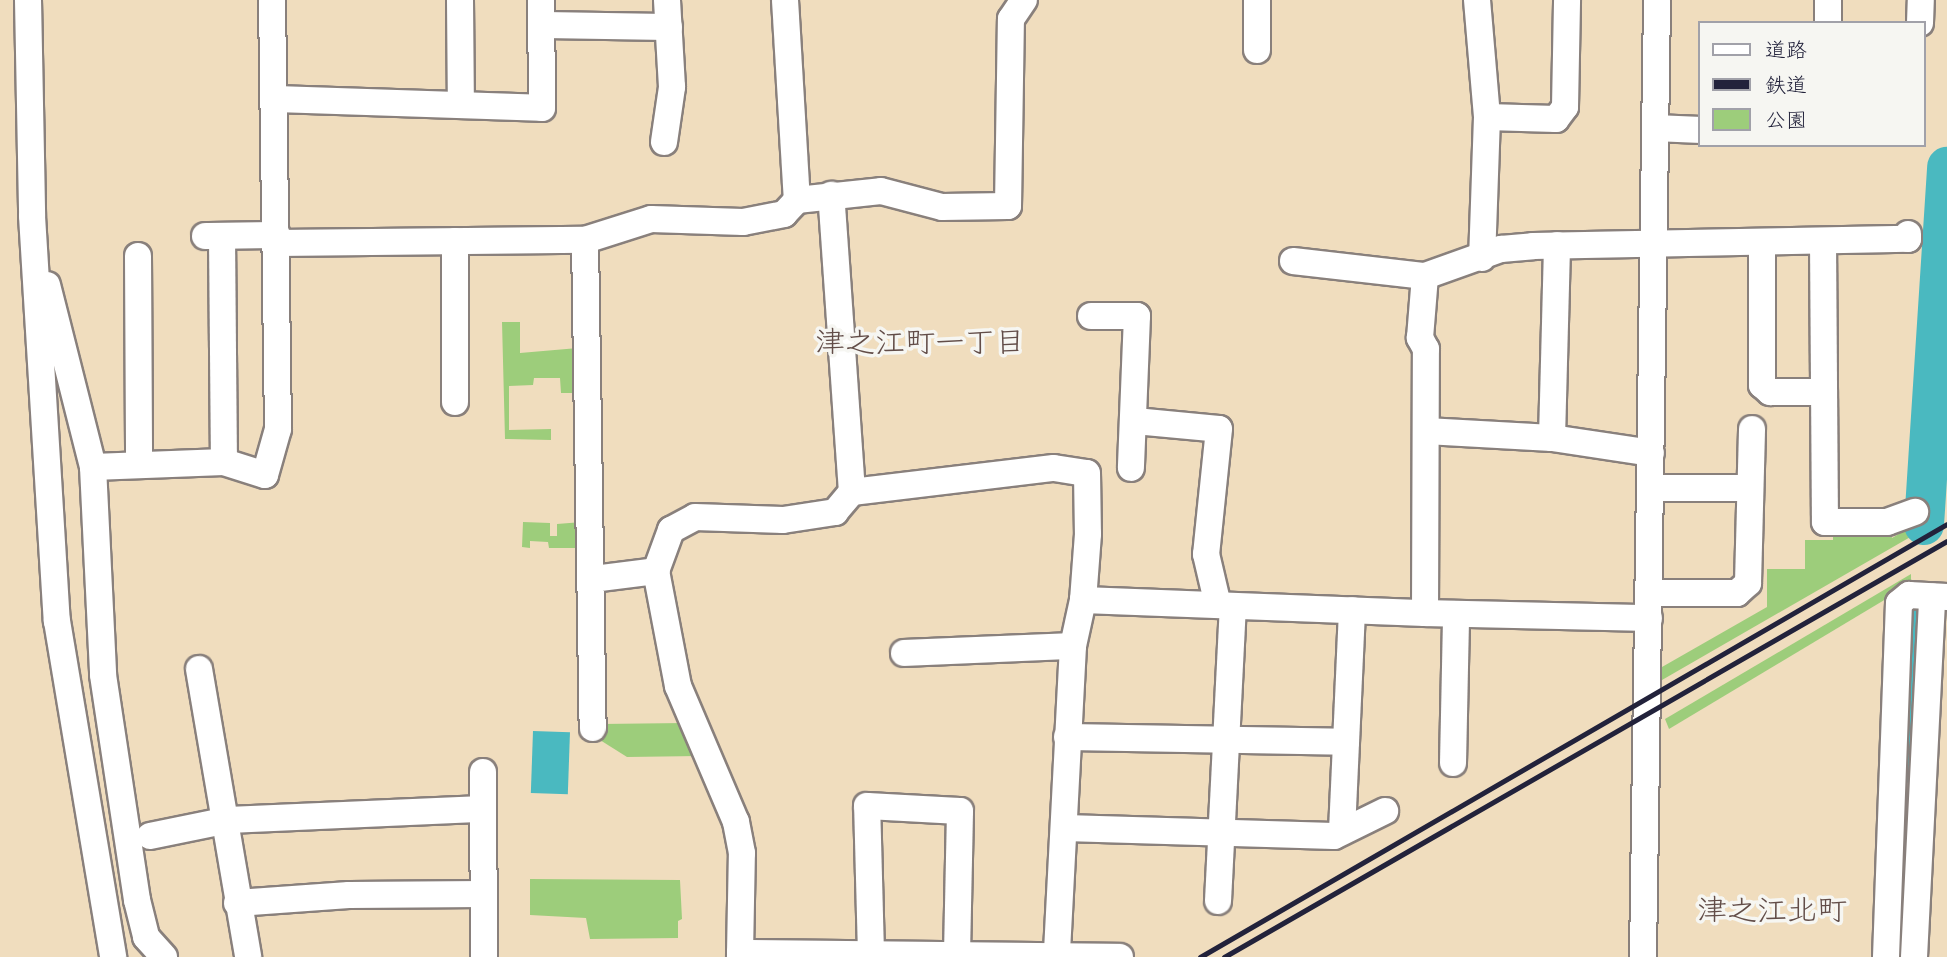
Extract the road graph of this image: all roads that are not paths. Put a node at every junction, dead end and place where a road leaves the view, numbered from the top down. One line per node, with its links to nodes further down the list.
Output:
1 (27, 0): 36 (street)
2 (272, 0): 18 (street)
3 (460, 0): 19 (street)
4 (667, 0): 16 (street)
5 (785, 0): 25 (street)
6 (1024, 0): 24 (street)
7 (1257, 0): 17 (street)
8 (1477, 0): 20 (street)
9 (1567, 0): 20 (street)
10 (1657, 0): 21 (street)
11 (1828, 0): 14 (street)
12 (1921, 0): 15 (street)
13 (542, 13): 16 (street); 19 (street)
14 (1828, 21)
15 (1920, 21)
16 (669, 27): 23 (street)
17 (1256, 50)
18 (274, 99): 19 (street); 27 (street)
19 (461, 105)
20 (1487, 117): 35 (street)
21 (1656, 128): 22 (street); 32 (street)
22 (1699, 130)
23 (664, 142)
24 (831, 195): 25 (street); 53 (street)
25 (797, 200): 28 (street)
26 (1908, 234): 30 (street)
27 (277, 239): 29 (street); 47 (street); 47 (street)
28 (586, 240): 29 (street); 56 (street)
29 (455, 241): 41 (street)
30 (1823, 241): 31 (street); 40 (street)
31 (1762, 242): 32 (street); 40 (street)
32 (1654, 243): 33 (street); 46 (street)
33 (1557, 245): 35 (street); 45 (street)
34 (138, 256): 48 (street)
35 (1482, 258): 38 (street)
36 (38, 260): 49 (street); 90 (street)
37 (1293, 261): 38 (street)
38 (1425, 276): 44 (street)
39 (1091, 316): 42 (street)
40 (1824, 392): 54 (street)
41 (455, 402)
42 (1135, 421): 50 (street); 60 (street)
43 (1752, 429): 52 (street)
44 (1426, 431): 45 (street); 62 (street)
45 (1552, 438): 46 (street)
46 (1651, 453): 51 (street)
47 (224, 462): 48 (street)
48 (139, 465): 49 (street)
49 (93, 467): 91 (street)
50 (1131, 468)
51 (1651, 488): 52 (street); 59 (street)
52 (1750, 488): 59 (street)
53 (852, 492): 55 (street); 58 (street)
54 (1915, 512)
55 (656, 571): 56 (street); 89 (street)
56 (593, 579): 68 (street)
57 (1939, 596): 67 (street); 74 (street)
58 (1083, 600): 60 (street); 64 (street)
59 (1649, 605): 63 (street); 95 (street)
60 (1225, 606): 61 (street); 70 (street)
61 (1352, 610): 62 (street); 71 (street)
62 (1425, 613): 63 (street)
63 (1456, 614): 72 (street)
64 (1073, 646): 65 (street); 69 (street)
65 (904, 653)
66 (199, 669): 78 (street)
67 (1937, 691): 75 (street)
68 (593, 728)
69 (1067, 737): 70 (street); 79 (street)
70 (1225, 741): 71 (street); 80 (street)
71 (1346, 742): 81 (street)
72 (1453, 763)
73 (483, 772): 76 (street)
74 (1892, 783): 75 (street); 96 (street)
75 (1921, 783): 97 (street)
76 (483, 809): 78 (street); 83 (street)
77 (1385, 811): 81 (street)
78 (228, 820): 82 (street); 85 (street)
79 (1065, 828): 80 (street); 88 (street)
80 (1219, 830): 81 (street); 84 (street)
81 (1342, 831)
82 (150, 836)
83 (483, 894): 85 (street); 93 (street)
84 (1218, 901)
85 (237, 903): 92 (street)
86 (871, 954): 87 (street); 87 (street); 89 (street)
87 (957, 954): 88 (street)
88 (1057, 954): 94 (street)
89 (740, 955)
90 (113, 957)
91 (164, 957)
92 (248, 957)
93 (484, 957)
94 (1119, 957)
95 (1643, 957)
96 (1886, 957)
97 (1914, 957)

